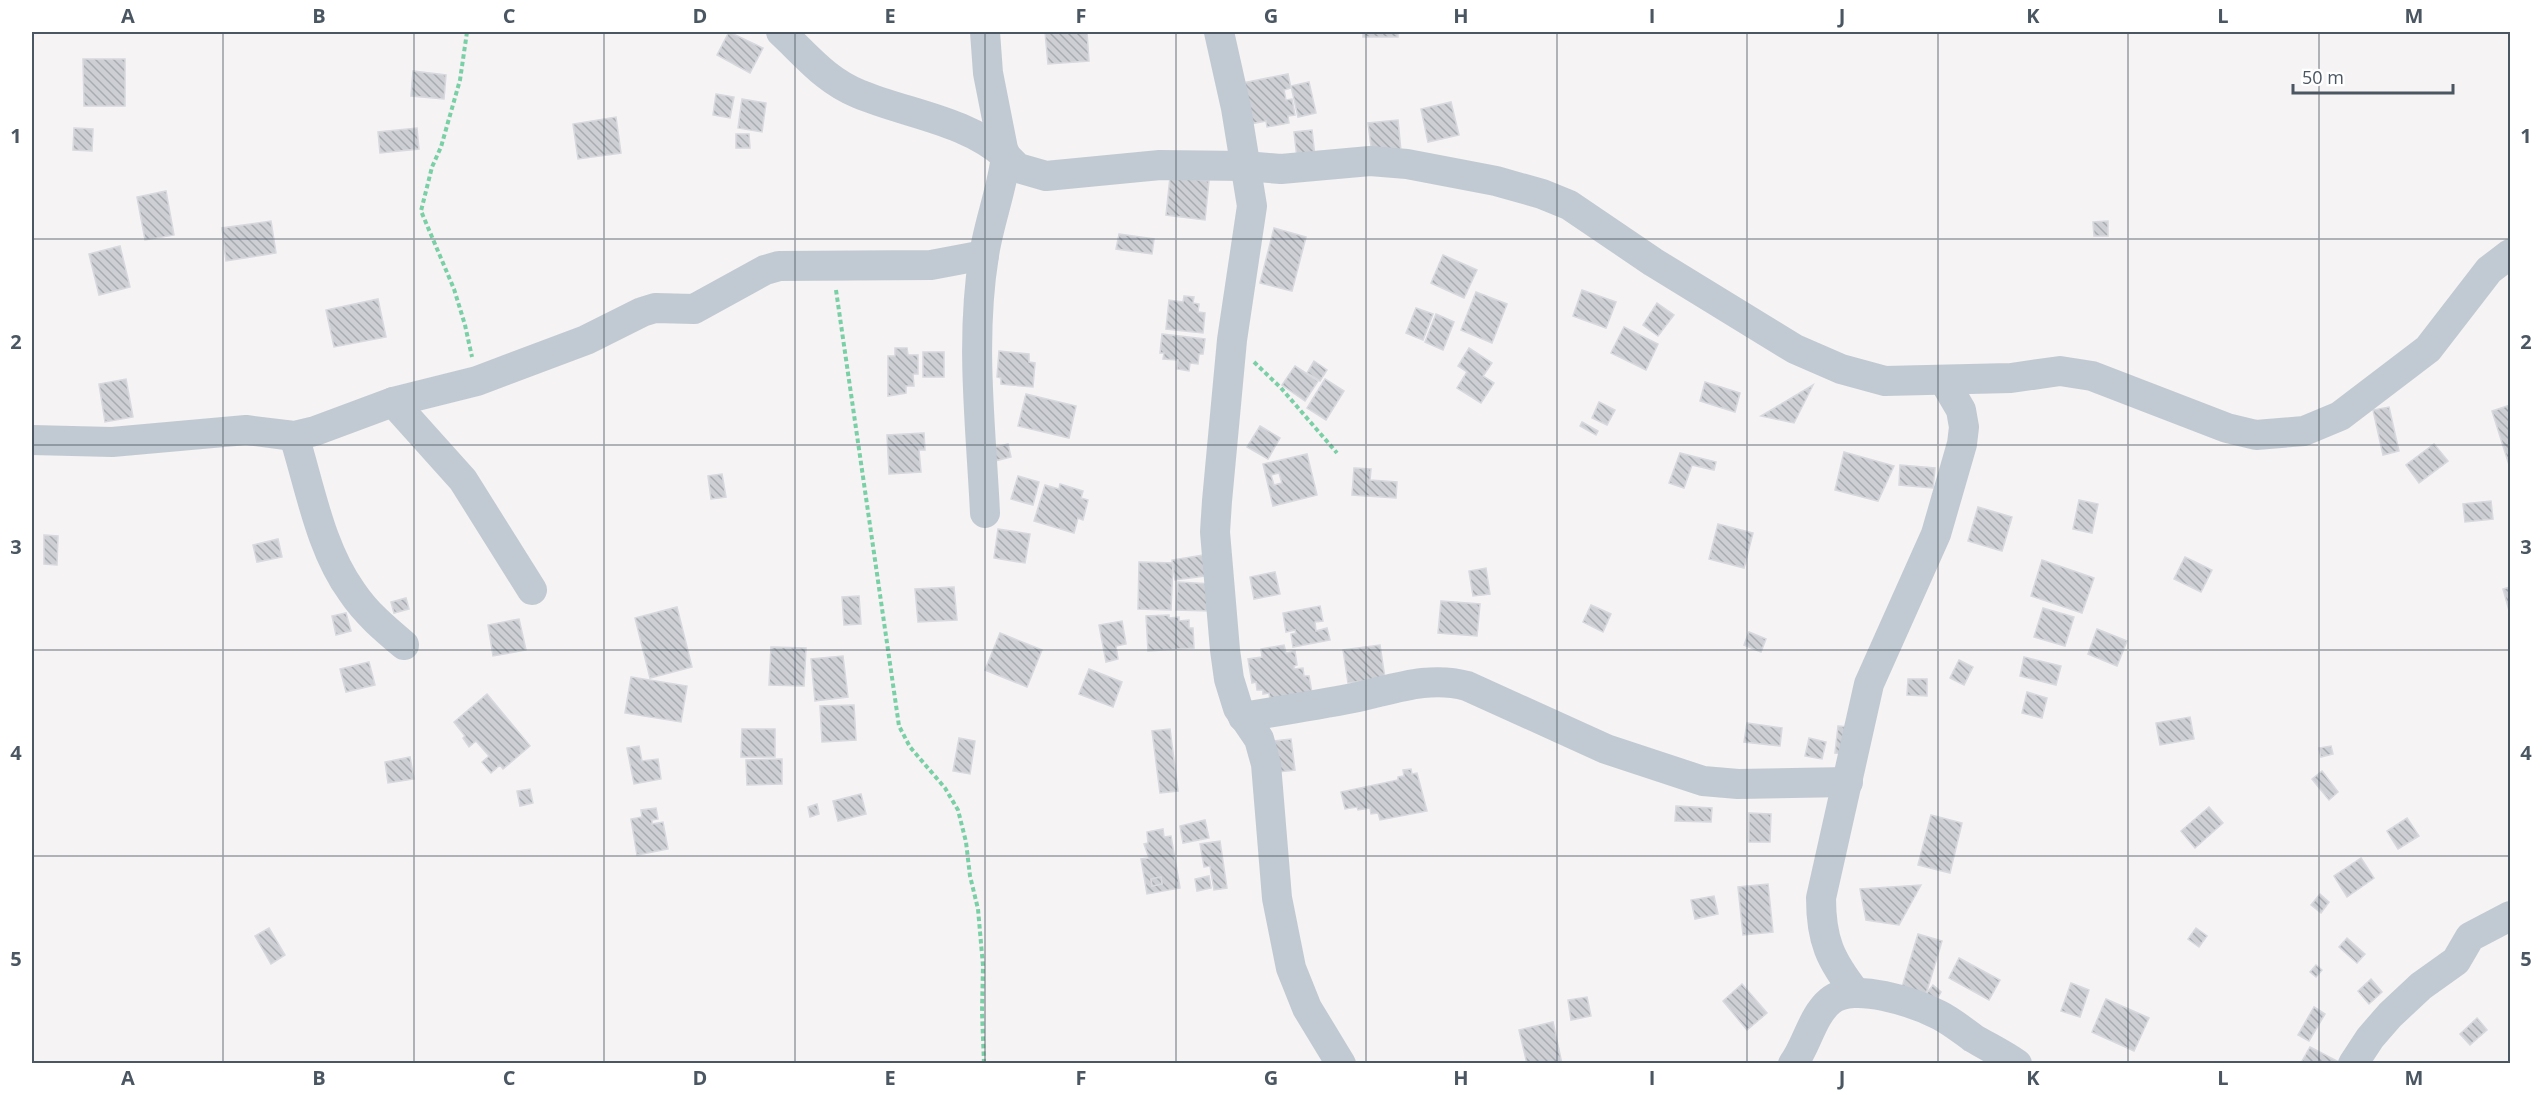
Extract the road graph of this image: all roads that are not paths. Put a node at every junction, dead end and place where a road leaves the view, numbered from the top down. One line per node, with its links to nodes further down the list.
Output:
1 (781, 32): 4 (street)
2 (985, 32): 4 (street)
3 (1219, 32): 5 (street)
4 (1006, 156): 5 (street); 7 (street)
5 (1245, 166): 8 (street); 15 (street)
6 (2511, 254): 8 (street)
7 (984, 255): 9 (street); 12 (street)
8 (1944, 381): 16 (street)
9 (393, 402): 10 (street); 13 (street)
10 (294, 436): 11 (street); 14 (street)
11 (32, 440)
12 (986, 513)
13 (532, 590)
14 (404, 645)
15 (1243, 717): 16 (street); 19 (street)
16 (1848, 782): 18 (street)
17 (2511, 916): 22 (street)
18 (1856, 993): 20 (street); 21 (street)
19 (1341, 1064)
20 (1793, 1064)
21 (2017, 1064)
22 (2353, 1064)

